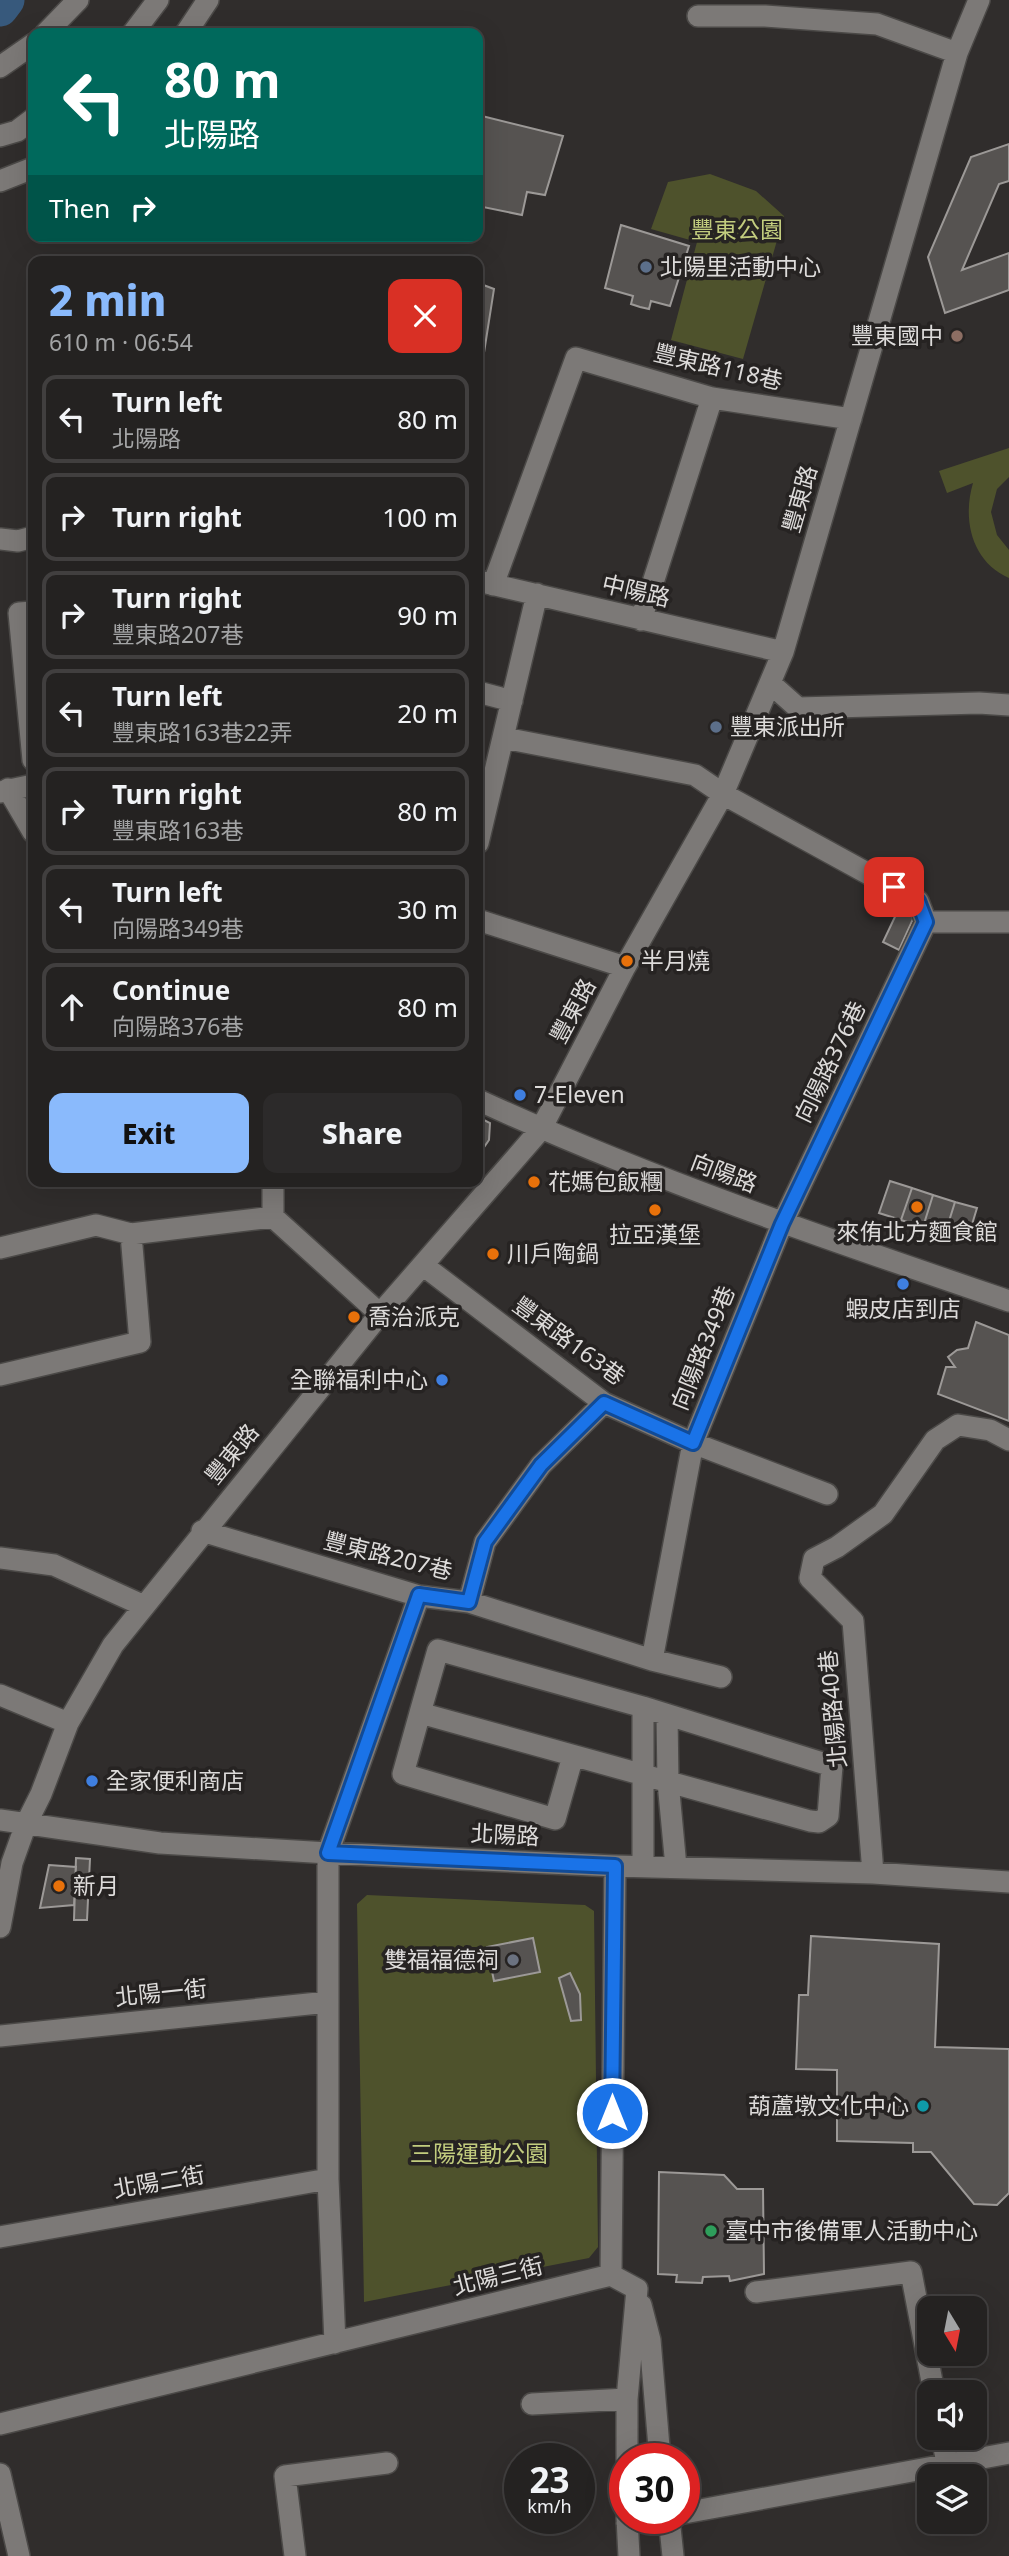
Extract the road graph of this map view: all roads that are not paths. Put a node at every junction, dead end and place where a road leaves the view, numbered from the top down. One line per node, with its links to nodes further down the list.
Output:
1 (79, 0): 7 (street)
2 (158, 0): 8 (street)
3 (208, 0): 9 (street)
4 (979, 0): 11 (street, 豐東路)
5 (766, 8): 6 (street); 11 (street)
6 (698, 16)
7 (51, 28)
8 (137, 28)
9 (189, 28)
10 (28, 47): 12 (street)
11 (957, 53): 18 (street, 豐東路)
12 (0, 67)
13 (28, 123): 14 (street)
14 (0, 136)
15 (28, 169): 16 (street)
16 (0, 181)
17 (712, 398): 18 (street, 豐東路118巷); 21 (street, 豐東路118巷); 24 (street)
18 (850, 419): 25 (street, 豐東路)
19 (28, 538): 20 (street)
20 (0, 539)
21 (485, 583): 22 (street, 中陽路)
22 (537, 594): 24 (street, 中陽路); 29 (street)
23 (26, 612): 26 (street)
24 (641, 620): 25 (street, 中陽路)
25 (783, 652): 27 (street, 豐東路)
26 (28, 654)
27 (771, 684): 30 (street); 34 (street, 豐東路)
28 (483, 693): 29 (street)
29 (512, 701): 31 (street)
30 (1009, 705)
31 (504, 738): 34 (street); 35 (street)
32 (28, 786): 33 (street)
33 (4, 791): 36 (street)
34 (723, 794): 38 (street); 40 (street, 豐東路)
35 (483, 807)
36 (28, 825)
37 (483, 921): 40 (street)
38 (926, 922): 39 (street); 45 (street, 向陽路376巷)
39 (1009, 922)
40 (625, 967): 42 (street, 豐東路)
41 (483, 1102): 42 (street, 向陽路)
42 (541, 1129): 45 (street, 向陽路); 48 (street, 豐東路)
43 (273, 1187): 44 (street)
44 (273, 1217): 46 (street); 50 (street)
45 (782, 1224): 49 (street, 向陽路); 54 (street, 向陽路349巷)
46 (131, 1234): 47 (street); 51 (street)
47 (0, 1248)
48 (424, 1266): 50 (street, 豐東路); 52 (street, 豐東路163巷)
49 (1009, 1301)
50 (380, 1314): 56 (street, 豐東路)
51 (0, 1375)
52 (604, 1403): 54 (street, 豐東路163巷); 59 (street)
53 (1009, 1440): 77 (street, 北陽路40巷)
54 (693, 1443): 55 (street, 豐東路163巷); 61 (street, 向陽路349巷)
55 (827, 1494)
56 (202, 1531): 58 (street, 豐東路207巷); 60 (street, 豐東路)
57 (0, 1558): 60 (street)
58 (419, 1595): 59 (street, 豐東路207巷); 73 (street)
59 (469, 1602): 61 (street, 豐東路207巷)
60 (142, 1605): 67 (street, 豐東路)
61 (652, 1660): 62 (street, 豐東路207巷)
62 (722, 1678)
63 (0, 1696): 67 (street)
64 (643, 1707): 65 (street); 66 (street); 69 (street)
65 (420, 1713): 68 (street); 68 (street)
66 (667, 1715): 70 (street); 70 (street)
67 (68, 1723): 72 (street, 豐東路)
68 (573, 1756): 69 (street)
69 (641, 1774): 70 (street); 75 (street)
70 (668, 1782): 76 (street)
71 (0, 1820): 72 (street, 北陽路)
72 (26, 1824): 73 (street, 北陽路); 79 (street, 豐東路)
73 (328, 1853): 74 (street, 北陽路); 80 (street)
74 (615, 1866): 75 (street, 北陽路); 84 (street)
75 (643, 1866): 76 (street, 北陽路)
76 (676, 1867): 77 (street, 北陽路)
77 (873, 1873): 78 (street, 北陽路)
78 (1009, 1882)
79 (0, 1927)
80 (328, 2002): 81 (street, 北陽一街); 82 (street)
81 (0, 2036)
82 (327, 2179): 83 (street, 北陽二街); 87 (street)
83 (0, 2237)
84 (611, 2275): 85 (street); 87 (street, 北陽三街)
85 (637, 2289): 89 (street); 93 (street)
86 (756, 2292): 88 (street)
87 (335, 2343): 91 (street, 北陽三街)
88 (932, 2380)
89 (627, 2399): 90 (street); 92 (street)
90 (532, 2404)
91 (0, 2424)
92 (627, 2443)
93 (659, 2443)
94 (1009, 2453): 96 (street)
95 (387, 2463): 103 (street)
96 (961, 2464)
97 (917, 2472): 99 (street)
98 (0, 2474): 102 (street)
99 (700, 2510)
100 (628, 2534): 104 (street)
101 (671, 2534): 105 (street)
102 (19, 2556)
103 (295, 2556)
104 (629, 2556)
105 (673, 2556)

